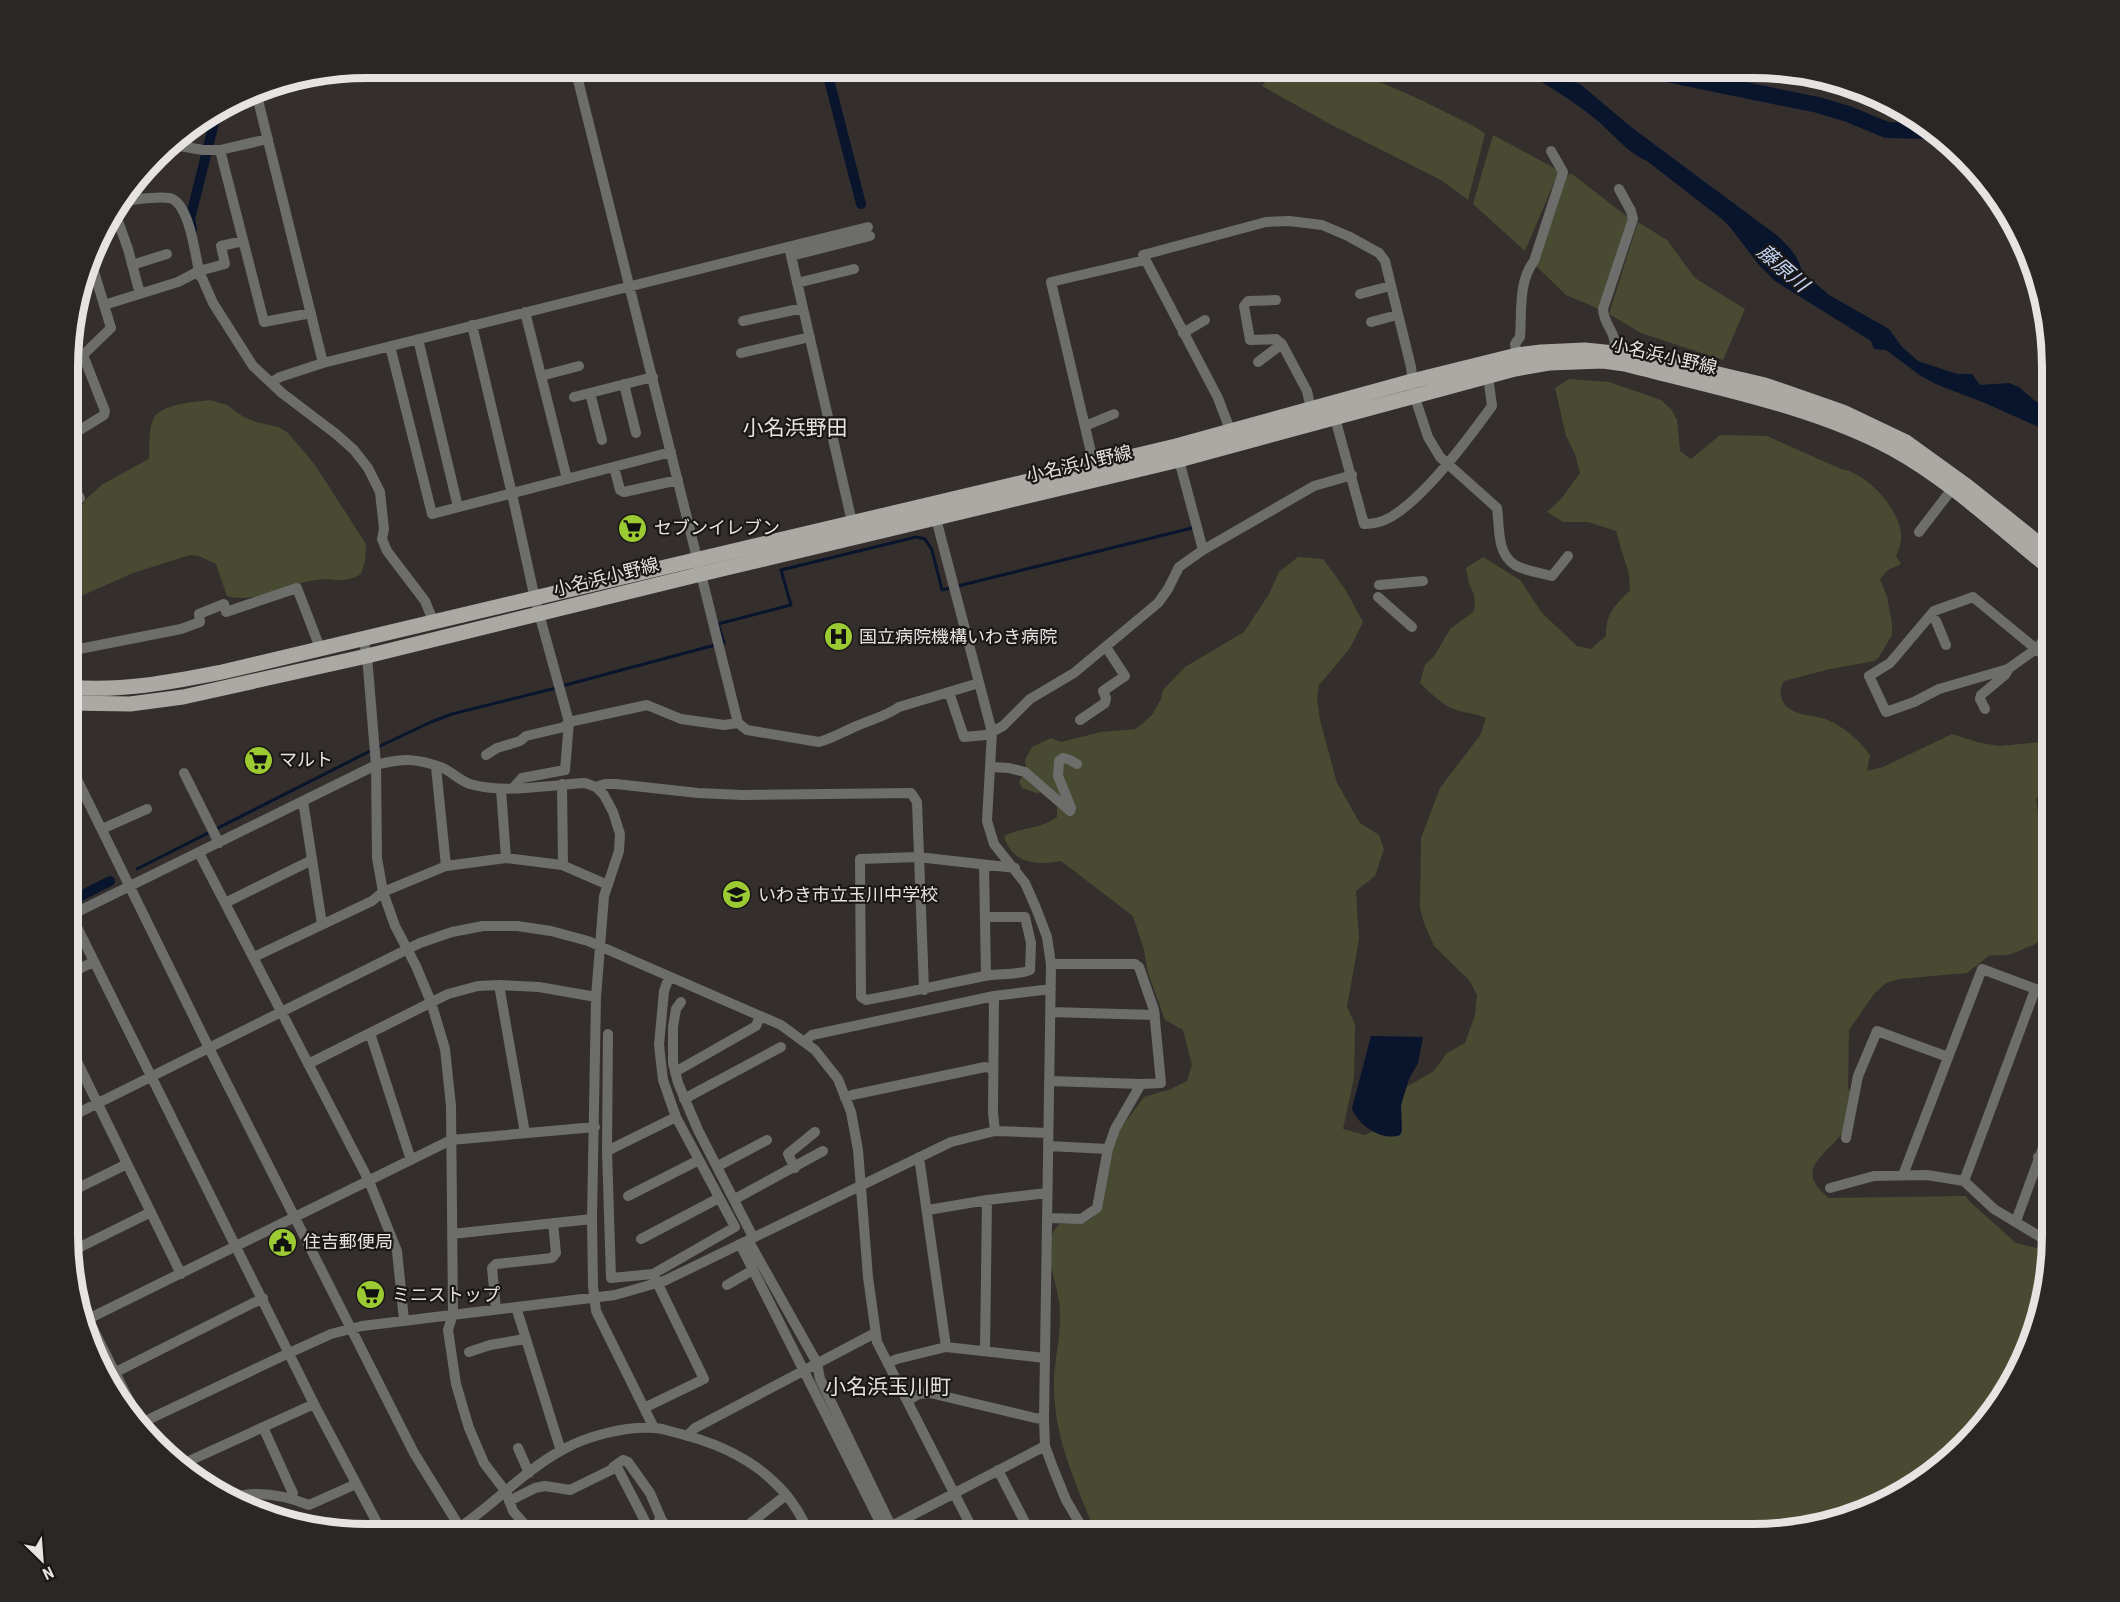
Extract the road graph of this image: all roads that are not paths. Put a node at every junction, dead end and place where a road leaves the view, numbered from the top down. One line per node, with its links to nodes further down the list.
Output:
1 (578, 78): 20 (street)
2 (258, 100): 3 (street)
3 (267, 139): 5 (street); 28 (street)
4 (181, 146): 5 (street)
5 (220, 150): 11 (street)
6 (1551, 151): 41 (street)
7 (1618, 189): 40 (street)
8 (132, 200): 18 (street)
9 (118, 222): 15 (street)
10 (869, 231): 12 (street)
11 (243, 241): 18 (street); 28 (street)
12 (790, 251): 19 (street); 20 (street)
13 (167, 254): 15 (street)
14 (1145, 260): 21 (street); 34 (street); 56 (street)
15 (132, 265): 22 (street)
16 (854, 269): 19 (street)
17 (94, 272): 25 (street)
18 (198, 272): 22 (street); 48 (street)
19 (797, 283): 26 (street)
20 (630, 286): 27 (street); 47 (street)
21 (1390, 286): 23 (street); 29 (street)
22 (140, 294): 25 (street)
23 (1360, 294)
24 (1276, 300): 37 (street)
25 (104, 305): 57 (street)
26 (803, 308): 31 (street); 35 (street)
27 (525, 312): 33 (street); 45 (street)
28 (310, 313): 43 (street)
29 (1397, 315): 32 (street); 50 (street)
30 (1205, 320): 34 (street)
31 (743, 321)
32 (1371, 322)
33 (472, 325): 36 (street); 70 (street)
34 (1183, 333): 59 (street)
35 (810, 337): 39 (street); 76 (street)
36 (418, 339): 38 (street); 74 (street)
37 (1282, 345): 42 (street); 53 (street)
38 (390, 346): 43 (street); 74 (street)
39 (741, 353)
40 (1614, 353): 41 (main road, 小名浜小野線); 78 (main road, 小名浜小野線)
41 (1517, 355): 50 (main road, 小名浜小野線)
42 (1258, 362)
43 (323, 363): 48 (street)
44 (579, 366): 45 (street)
45 (541, 376): 67 (street)
46 (1488, 376): 50 (main road, 小名浜小野線); 63 (street); 69 (main road, 小名浜小野線)
47 (653, 377): 49 (street); 61 (street)
48 (272, 382): 88 (street)
49 (624, 384): 51 (street); 58 (street)
50 (1414, 388): 53 (main road, 小名浜小野線); 55 (main road, 小名浜小野線); 63 (street)
51 (590, 393): 52 (street); 60 (street)
52 (574, 397)
53 (1311, 409): 59 (main road, 小名浜小野線)
54 (1114, 414): 56 (street)
55 (1335, 418): 59 (main road, 小名浜小野線); 66 (street)
56 (1086, 426): 64 (street)
57 (78, 431)
58 (636, 433)
59 (1234, 439): 62 (main road, 小名浜小野線); 64 (main road, 小名浜小野線)
60 (602, 440)
61 (672, 452): 65 (street); 68 (street)
62 (1179, 460): 75 (main road, 小名浜小野線); 79 (street)
63 (1447, 464): 66 (street); 80 (street)
64 (1094, 465): 73 (main road, 小名浜小野線)
65 (614, 467): 67 (street); 68 (street)
66 (1352, 475): 79 (street)
67 (567, 479): 70 (street)
68 (678, 480): 82 (street)
69 (1952, 489): 77 (street); 81 (main road, 小名浜小野線)
70 (512, 494): 74 (street); 86 (street)
71 (78, 495): 72 (street)
72 (80, 498)
73 (931, 502): 75 (street); 76 (main road, 小名浜小野線)
74 (458, 507)
75 (936, 519): 82 (main road, 小名浜小野線); 100 (street)
76 (852, 522): 82 (main road, 小名浜小野線)
77 (1919, 532)
78 (2042, 546)
79 (1203, 550): 93 (street)
80 (1568, 556)
81 (2042, 562)
82 (699, 566): 86 (main road, 小名浜小野線); 107 (street)
83 (1423, 581): 84 (street)
84 (1379, 585)
85 (1378, 597): 89 (street)
86 (537, 606): 88 (main road, 小名浜小野線); 98 (main road, 小名浜小野線); 106 (street)
87 (1930, 616): 92 (street); 96 (street); 99 (street)
88 (434, 623): 90 (main road, 小名浜小野線)
89 (1412, 627)
90 (363, 639): 94 (main road, 小名浜小野線); 98 (street)
91 (2042, 643): 96 (street)
92 (1946, 645)
93 (1106, 647): 105 (street); 108 (street)
94 (320, 648): 95 (street); 101 (main road, 小名浜小野線)
95 (78, 649)
96 (2036, 650): 97 (street); 99 (street)
97 (2042, 655)
98 (367, 656): 103 (main road, 小名浜小野線); 111 (street)
99 (2008, 669): 104 (street)
100 (980, 683): 102 (street); 108 (street)
101 (78, 688)
102 (949, 692): 107 (street); 108 (street)
103 (78, 704)
104 (1985, 709)
105 (1080, 720)
106 (569, 722): 107 (street); 109 (street); 118 (street)
107 (738, 723)
108 (992, 732): 113 (street)
109 (486, 755)
110 (1077, 764): 113 (street)
111 (376, 765): 112 (street); 120 (street); 134 (street)
112 (436, 767): 119 (street); 130 (street)
113 (992, 767): 131 (street)
114 (184, 773): 123 (street)
115 (78, 781): 122 (street)
116 (562, 784): 117 (street); 118 (street); 128 (street)
117 (596, 787): 125 (street); 132 (street)
118 (513, 788): 119 (street)
119 (501, 789): 126 (street)
120 (303, 801): 123 (street); 127 (street)
121 (147, 809): 122 (street)
122 (102, 830): 133 (street)
123 (219, 843): 124 (street)
124 (199, 853): 133 (street); 135 (street)
125 (918, 857): 129 (street); 150 (street); 150 (street)
126 (506, 858): 128 (street); 130 (street)
127 (312, 860): 135 (street); 138 (street)
128 (563, 865): 132 (street)
129 (984, 865): 131 (street); 137 (street)
130 (447, 866): 134 (street)
131 (1015, 868): 144 (street)
132 (608, 885): 140 (street)
133 (130, 886): 136 (street); 165 (street)
134 (383, 892): 138 (street); 141 (street)
135 (225, 903): 142 (street)
136 (78, 912)
137 (985, 917): 146 (street); 146 (street)
138 (322, 924): 142 (street)
139 (78, 932): 143 (street)
140 (600, 946): 141 (street); 147 (street); 154 (street)
141 (406, 949): 155 (street); 157 (street)
142 (254, 957): 157 (street)
143 (93, 962): 145 (street); 171 (street)
144 (1051, 964): 149 (street); 159 (street)
145 (78, 970)
146 (986, 976): 150 (street)
147 (669, 977): 160 (street); 178 (street)
148 (499, 985): 154 (street); 155 (street); 182 (street)
149 (1051, 989): 153 (street); 158 (street)
150 (924, 990)
151 (2035, 990): 152 (street); 166 (street); 202 (street)
152 (2042, 992)
153 (994, 996): 163 (street); 169 (street)
154 (596, 997): 179 (street)
155 (431, 1002): 161 (street); 185 (street)
156 (681, 1002): 170 (street)
157 (282, 1011): 165 (street); 168 (street)
158 (1050, 1012): 159 (street); 172 (street)
159 (1155, 1015): 173 (street)
160 (760, 1016): 163 (street); 170 (street)
161 (370, 1033): 168 (street); 195 (street)
162 (608, 1034): 190 (street)
163 (804, 1042): 174 (street)
164 (781, 1047): 175 (street)
165 (209, 1048): 171 (street); 214 (street)
166 (1948, 1057): 184 (street); 200 (street)
167 (78, 1064): 176 (street)
168 (308, 1064): 201 (street)
169 (993, 1070): 174 (street); 180 (street)
170 (675, 1072): 175 (street)
171 (151, 1077): 176 (street); 222 (street)
172 (1049, 1080): 173 (street); 183 (street)
173 (1141, 1084): 189 (street)
174 (845, 1098): 203 (street)
175 (684, 1099): 198 (street)
176 (97, 1104): 177 (street); 197 (street)
177 (78, 1113)
178 (676, 1117): 190 (street); 196 (street)
179 (595, 1127): 182 (street); 215 (street)
180 (995, 1131): 183 (street); 192 (street)
181 (815, 1132): 199 (street)
182 (525, 1133): 185 (street)
183 (1048, 1133): 187 (street)
184 (1846, 1138)
185 (451, 1140): 195 (street); 218 (street)
186 (767, 1140): 198 (street)
187 (1048, 1146): 189 (street); 206 (street)
188 (2042, 1147): 193 (street)
189 (1108, 1149): 213 (street)
190 (607, 1150): 226 (street)
191 (823, 1151): 199 (street)
192 (919, 1157): 203 (street); 211 (street)
193 (2038, 1157): 194 (street); 216 (street)
194 (2042, 1158)
195 (411, 1160): 201 (street)
196 (699, 1160): 207 (street); 208 (street)
197 (127, 1164): 204 (street); 212 (street)
198 (718, 1166): 209 (street)
199 (795, 1168): 209 (street)
200 (1903, 1175): 202 (street); 205 (street)
201 (369, 1181): 214 (street); 234 (street)
202 (1964, 1181): 216 (street)
203 (860, 1186): 221 (street); 236 (street)
204 (78, 1188)
205 (1830, 1188)
206 (1047, 1193): 210 (street); 213 (street)
207 (628, 1196)
208 (719, 1198): 220 (street); 226 (street)
209 (735, 1199): 221 (street)
210 (987, 1200): 211 (street); 239 (street)
211 (928, 1210): 238 (street)
212 (151, 1212): 223 (street); 225 (street)
213 (1047, 1218): 242 (street)
214 (294, 1219): 222 (street); 235 (street)
215 (592, 1220): 217 (street); 229 (street)
216 (2016, 1221): 219 (street)
217 (553, 1223): 218 (street); 231 (street)
218 (452, 1234): 233 (street)
219 (2042, 1238)
220 (641, 1239)
221 (747, 1240): 224 (street); 226 (street); 243 (street)
222 (236, 1247): 225 (street); 228 (street)
223 (79, 1248)
224 (753, 1270): 227 (street); 245 (street)
225 (181, 1274): 232 (street)
226 (655, 1279): 229 (street); 249 (street)
227 (727, 1285)
228 (263, 1298): 241 (street); 246 (street)
229 (593, 1298): 230 (street); 249 (street)
230 (516, 1307): 231 (street); 237 (street)
231 (496, 1309): 233 (street)
232 (89, 1314)
233 (453, 1314): 234 (street); 266 (street)
234 (404, 1320): 235 (street)
235 (352, 1328): 241 (street); 270 (street)
236 (875, 1333): 243 (street); 244 (street)
237 (525, 1340): 240 (street); 257 (street)
238 (946, 1347): 239 (street); 244 (street)
239 (985, 1351): 242 (street)
240 (469, 1352)
241 (289, 1353): 248 (street); 251 (street)
242 (1045, 1358): 250 (street)
243 (817, 1363): 245 (street); 279 (street)
244 (888, 1363): 247 (street)
245 (803, 1370): 254 (street); 278 (street)
246 (114, 1373)
247 (907, 1401): 250 (street); 263 (street)
248 (314, 1404): 252 (street); 262 (street)
249 (644, 1408): 253 (street)
250 (1044, 1419): 255 (street)
251 (146, 1420)
252 (264, 1427): 258 (street); 267 (street)
253 (654, 1428): 254 (street); 257 (street)
254 (687, 1436): 265 (street)
255 (1045, 1446): 260 (street); 283 (street)
256 (518, 1448): 261 (street)
257 (561, 1451): 261 (street)
258 (188, 1461)
259 (613, 1467): 266 (street); 268 (street); 273 (street)
260 (998, 1470): 263 (street); 282 (street)
261 (529, 1473): 266 (street)
262 (356, 1484): 267 (street); 269 (street)
263 (954, 1493): 280 (street); 281 (street)
264 (242, 1495): 267 (street)
265 (786, 1495): 276 (street); 277 (street)
266 (507, 1497): 271 (street); 272 (street)
267 (291, 1498)
268 (660, 1517): 274 (street); 275 (street)
269 (378, 1524)
270 (457, 1524)
271 (470, 1524)
272 (524, 1524)
273 (647, 1524)
274 (658, 1524)
275 (667, 1524)
276 (750, 1524)
277 (804, 1524)
278 (881, 1524)
279 (882, 1524)
280 (898, 1524)
281 (970, 1524)
282 (1026, 1524)
283 (1080, 1524)

